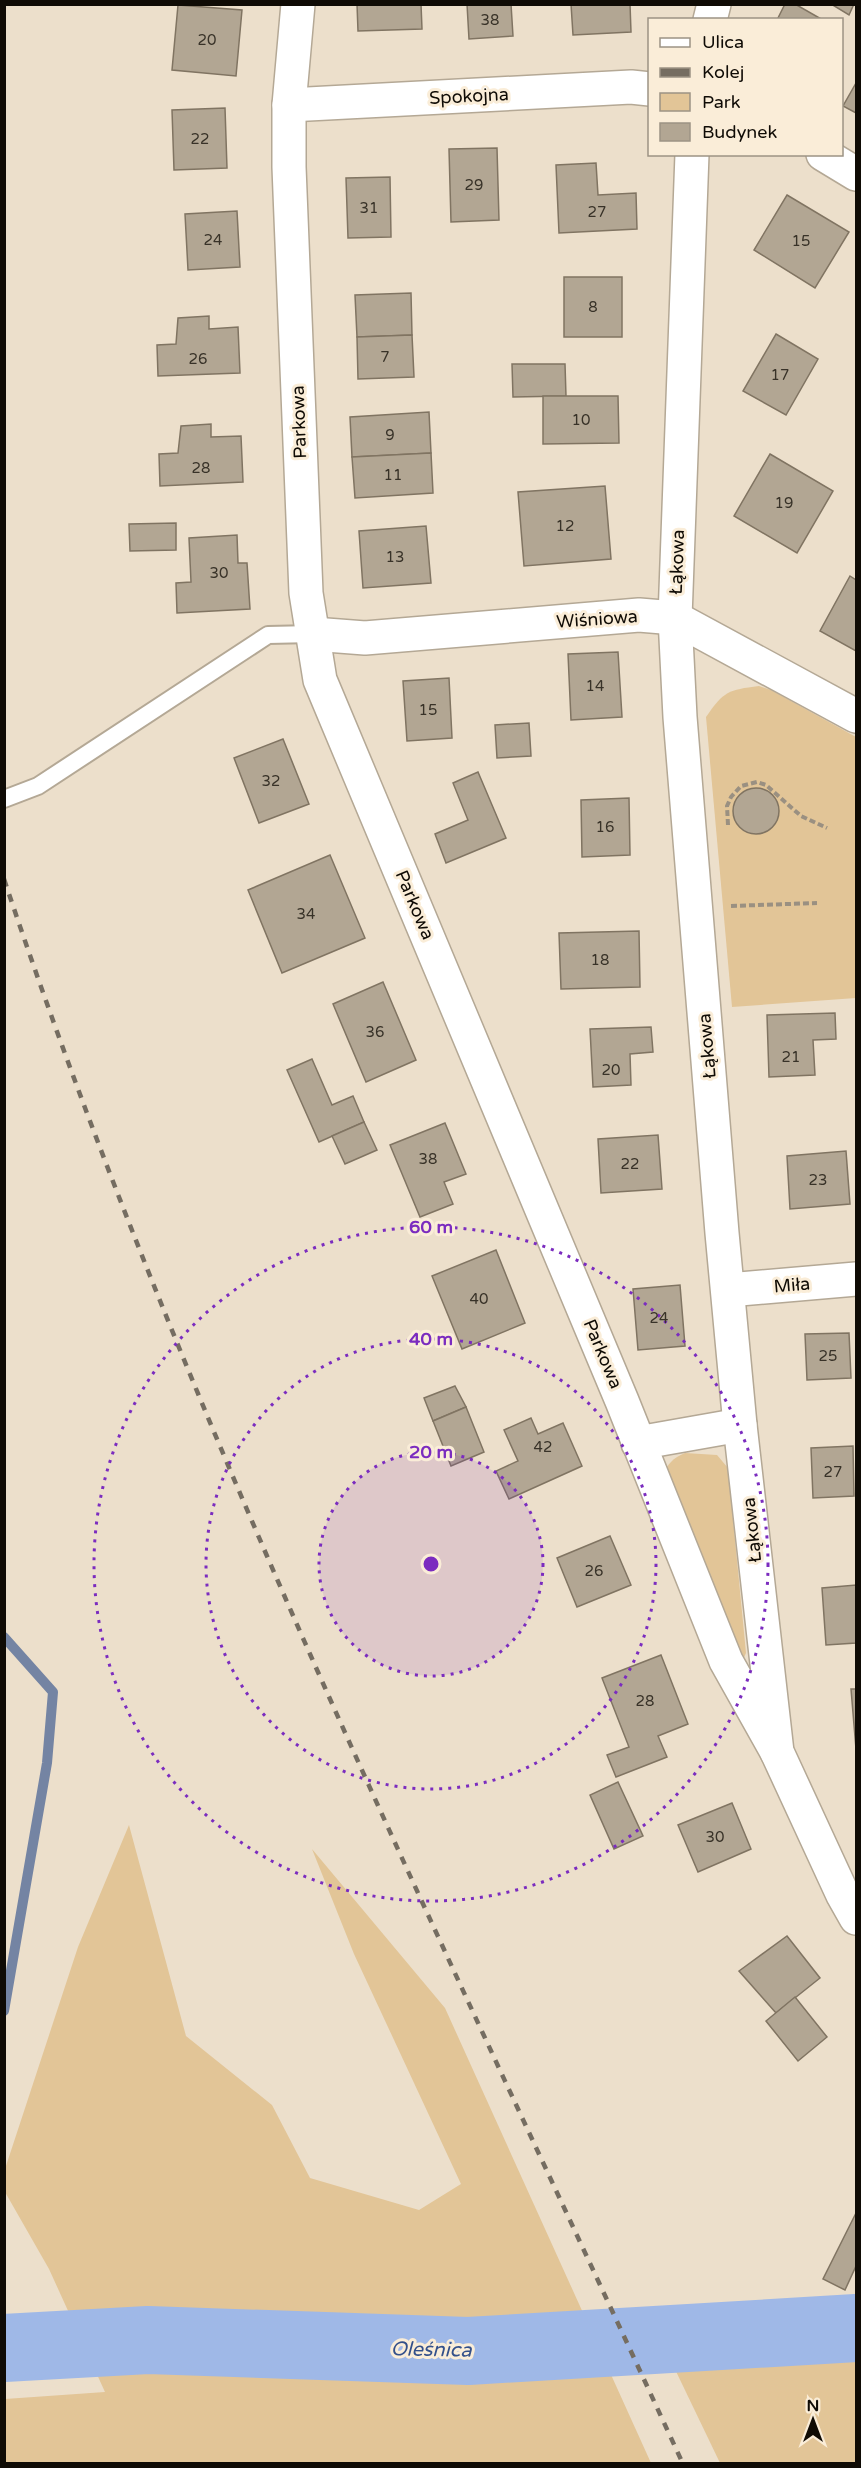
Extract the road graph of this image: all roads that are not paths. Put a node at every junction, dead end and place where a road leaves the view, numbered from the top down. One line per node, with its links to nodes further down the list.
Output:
1 (298, 4): 3 (street, Parkowa)
2 (648, 89): 3 (street, Spokojna)
3 (289, 105): 8 (street, Parkowa)
4 (692, 156): 7 (street, Łąkowa)
5 (826, 156): 6 (street)
6 (856, 174)
7 (675, 618): 8 (street, Wiśniowa); 9 (street, Wiśniowa); 12 (street, Łąkowa)
8 (313, 634): 10 (lane); 14 (street, Parkowa)
9 (856, 716)
10 (4, 799)
11 (856, 1279): 12 (street, Miła)
12 (728, 1290): 13 (street, Łąkowa)
13 (740, 1425): 14 (street); 15 (street, Łąkowa)
14 (638, 1443): 15 (street, Parkowa)
15 (777, 1752): 16 (street, Łąkowa)
16 (856, 1918)

